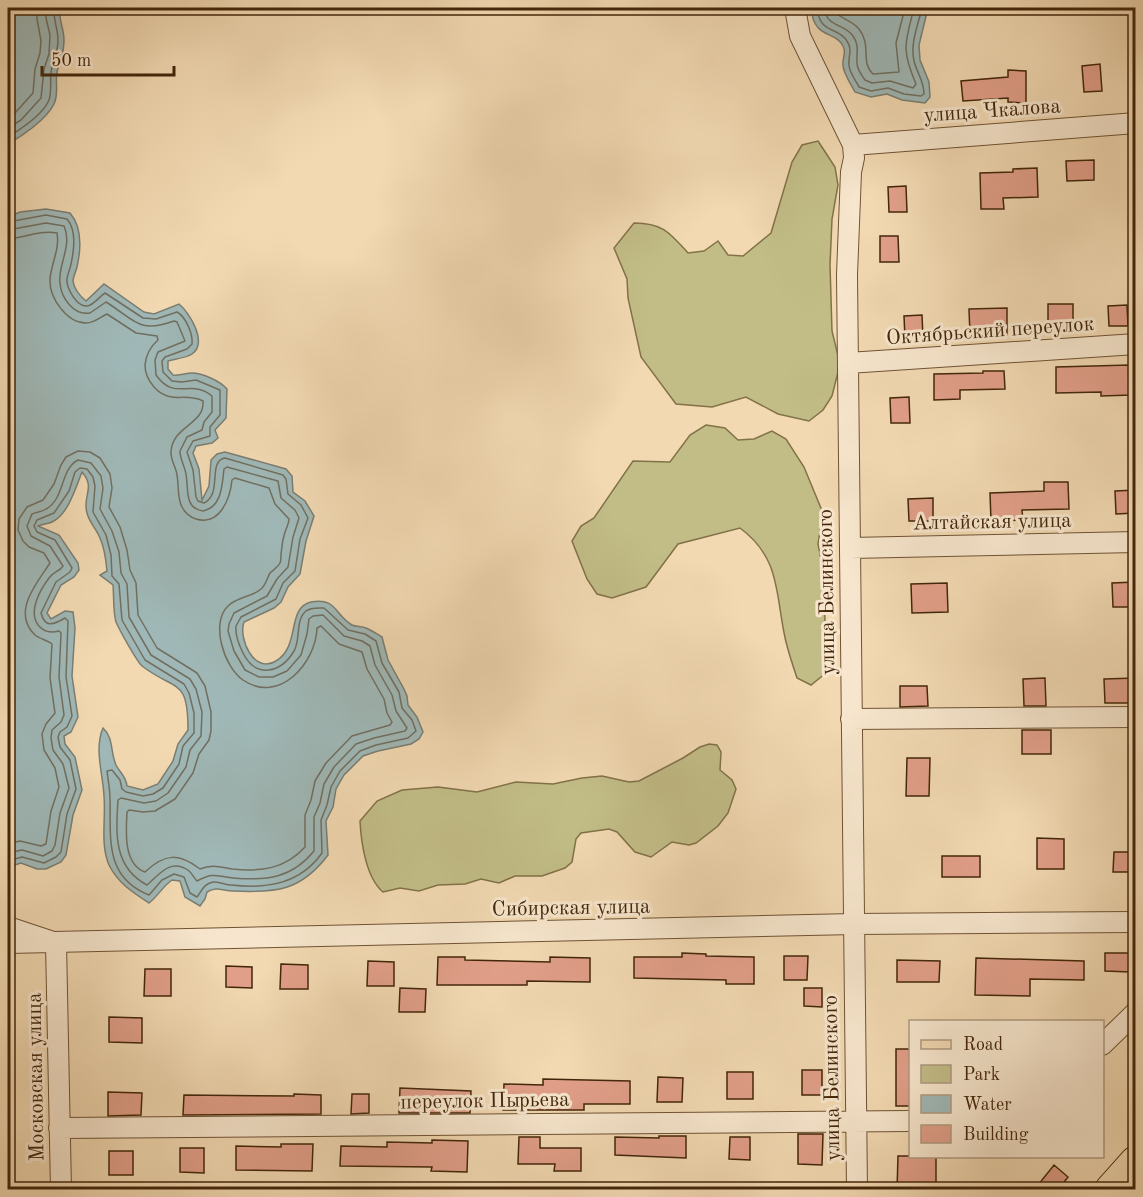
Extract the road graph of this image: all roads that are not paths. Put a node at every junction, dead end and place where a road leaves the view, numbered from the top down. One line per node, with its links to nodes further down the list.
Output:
1 (795, 8): 3 (street, улица Белинского)
2 (1136, 123): 3 (street, улица Чкалова)
3 (853, 145): 5 (street, улица Белинского)
4 (1136, 344): 5 (street, Октябрьский переулок)
5 (848, 363): 7 (street, улица Белинского)
6 (1136, 542): 7 (street, Алтайская улица)
7 (850, 548): 9 (street, улица Белинского)
8 (1136, 717): 9 (street)
9 (851, 719): 11 (street, улица Белинского)
10 (1136, 922): 11 (street, Сибирская улица)
11 (854, 924): 14 (street, Сибирская улица); 17 (street, улица Белинского)
12 (8, 927): 14 (street)
13 (8, 943): 14 (street, Сибирская улица)
14 (56, 943): 19 (street, Московская улица)
15 (1136, 1012): 16 (street)
16 (1104, 1044)
17 (856, 1121): 18 (street, переулок Пырьева); 19 (street, переулок Пырьева); 22 (street, улица Белинского)
18 (909, 1121)
19 (59, 1128): 21 (street, Московская улица)
20 (1136, 1162): 23 (main road)
21 (62, 1190)
22 (857, 1190)
23 (1111, 1190)

